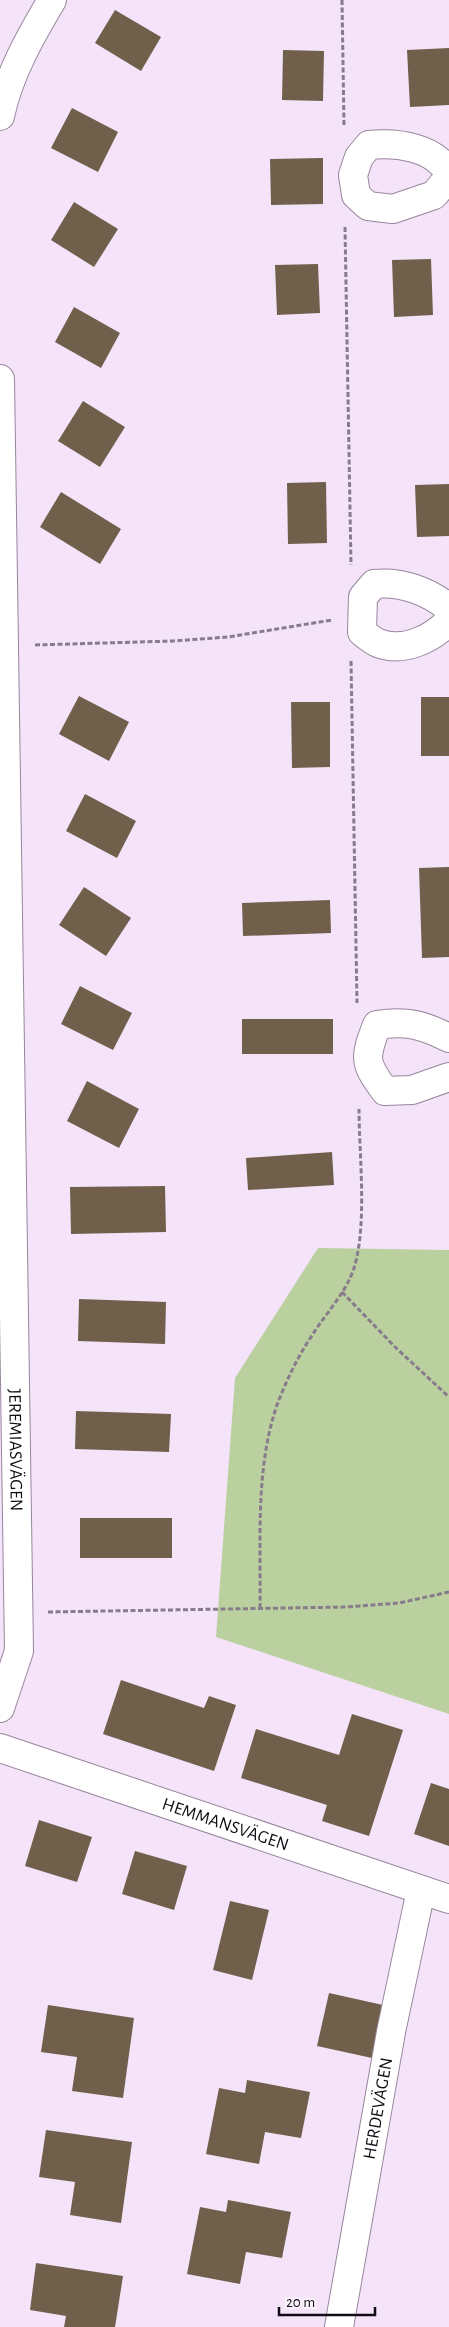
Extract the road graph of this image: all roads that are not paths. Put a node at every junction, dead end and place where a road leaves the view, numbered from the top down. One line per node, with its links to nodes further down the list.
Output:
1 (52, 0): 2 (street)
2 (0, 116)
3 (449, 173): 4 (street)
4 (449, 177)
5 (0, 379): 8 (street, JEREMIASVÄGEN)
6 (449, 608): 7 (street)
7 (449, 622)
8 (3, 833): 11 (street, JEREMIASVÄGEN)
9 (449, 1038): 10 (street)
10 (449, 1077)
11 (0, 1708)
12 (0, 1748): 13 (street, HEMMANSVÄGEN)
13 (421, 1890): 14 (street, HEMMANSVÄGEN); 15 (street, HERDEVÄGEN)
14 (449, 1899)
15 (339, 2327)

